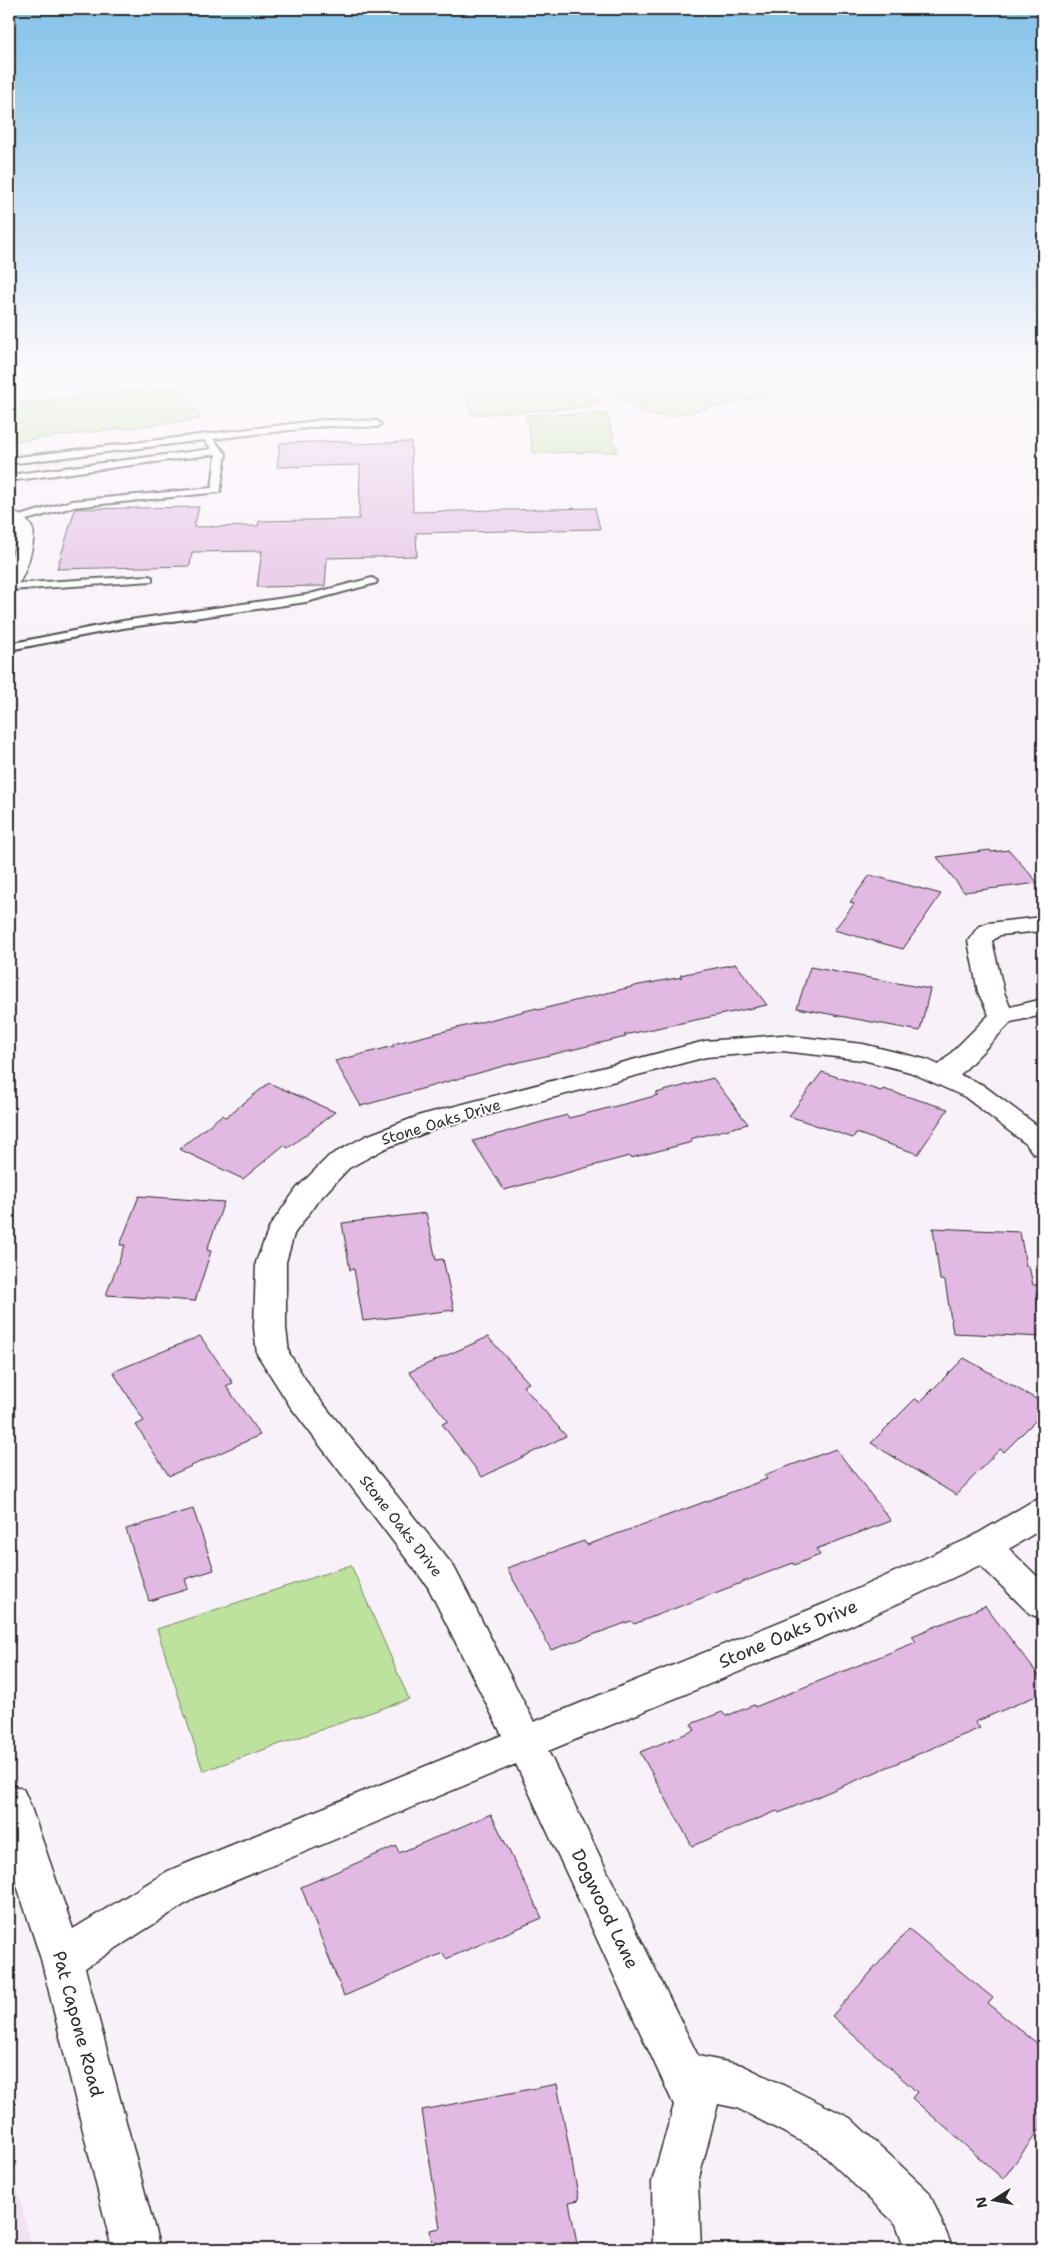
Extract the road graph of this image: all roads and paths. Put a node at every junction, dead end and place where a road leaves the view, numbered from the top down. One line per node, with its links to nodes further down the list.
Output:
1 (29, 475): 3 (lane)
2 (219, 475): 4 (lane)
3 (9, 478)
4 (12, 518): 7 (street)
5 (148, 578): 8 (lane)
6 (372, 581): 9 (lane)
7 (9, 583)
8 (9, 587)
9 (9, 647)
10 (1043, 924): 12 (street)
11 (1043, 1007): 12 (street)
12 (1002, 1016): 13 (street)
13 (943, 1077): 14 (street, Stone Oaks Drive); 18 (street, Stone Oaks Drive)
14 (1043, 1147)
15 (1043, 1511): 16 (street, Stone Oaks Drive)
16 (984, 1547): 17 (street); 18 (street, Stone Oaks Drive)
17 (1043, 1604)
18 (525, 1743): 20 (street, Stone Oaks Drive); 21 (street, Dogwood Lane)
19 (9, 1802): 20 (street, Pat Capone Road)
20 (62, 1959): 22 (street, Pat Capone Road)
21 (684, 2075): 23 (street, Dogwood Lane); 24 (street)
22 (136, 2249)
23 (677, 2249)
24 (929, 2249)

